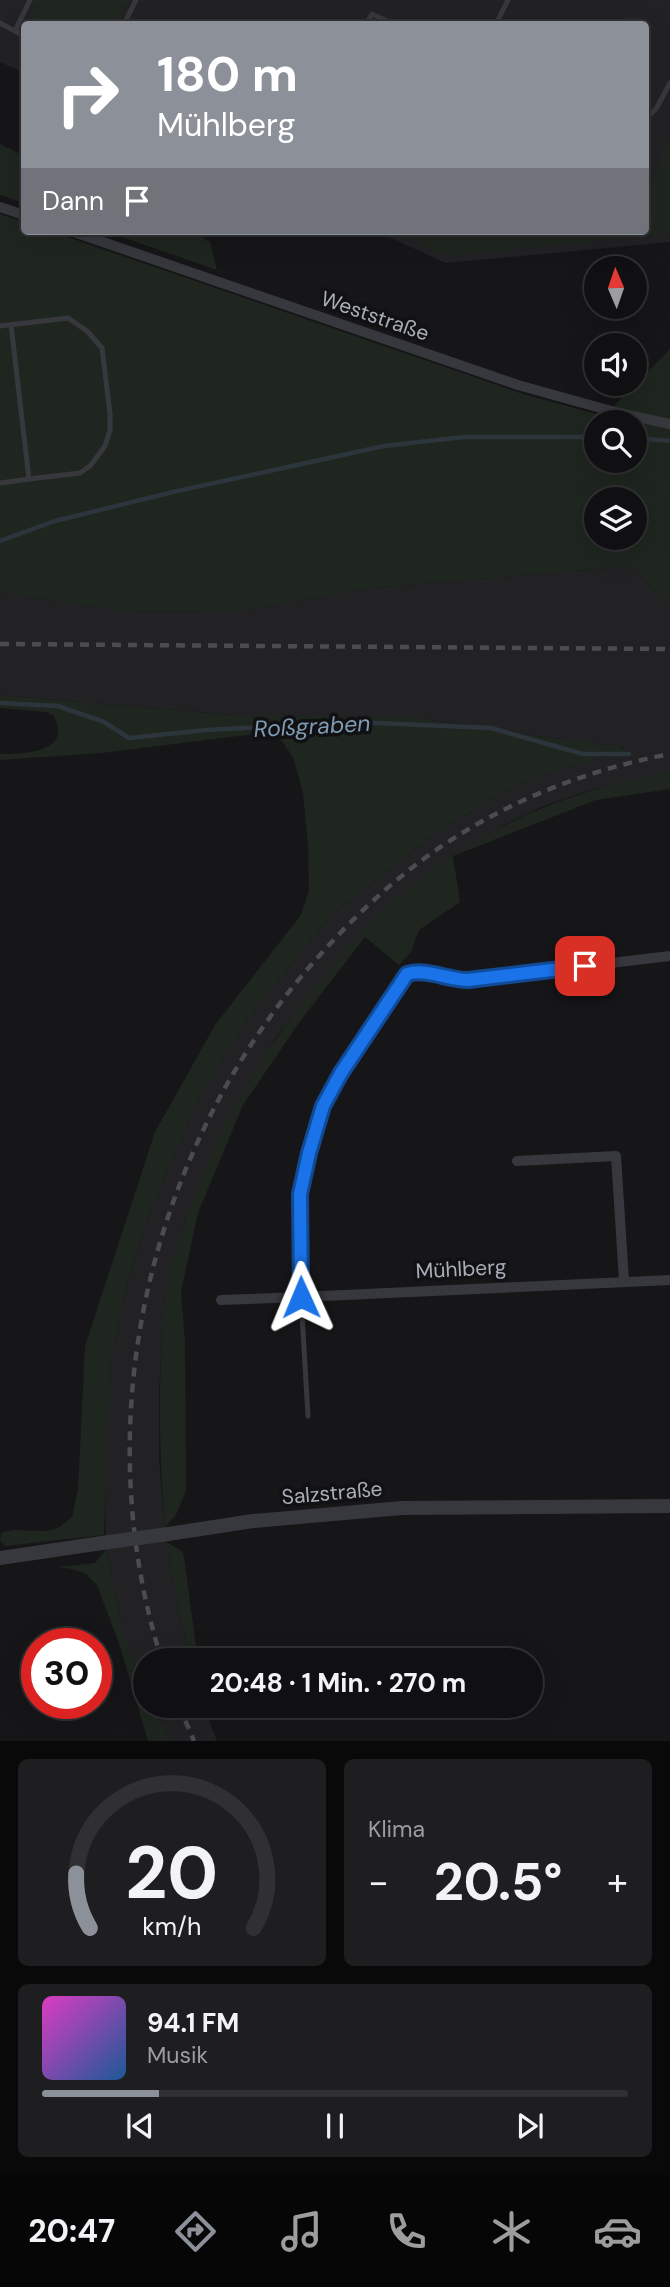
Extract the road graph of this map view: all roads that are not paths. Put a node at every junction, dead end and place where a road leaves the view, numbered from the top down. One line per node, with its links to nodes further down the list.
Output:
1 (30, 0): 9 (lane)
2 (136, 0): 4 (lane)
3 (508, 0): 7 (lane)
4 (126, 21)
5 (368, 21): 6 (lane)
6 (387, 21)
7 (498, 21)
8 (0, 23): 9 (lane)
9 (15, 31): 10 (lane)
10 (21, 34)
11 (670, 83): 12 (lane)
12 (649, 115)
13 (0, 206): 14 (street)
14 (21, 214)
15 (83, 235): 18 (street, Weststraße)
16 (11, 325): 17 (lane); 19 (lane); 19 (lane)
17 (0, 326)
18 (670, 424)
19 (29, 479): 20 (lane)
20 (0, 483)
21 (670, 956): 25 (street)
22 (517, 1161): 23 (street)
23 (624, 1280): 24 (street, Mühlberg); 25 (street, Mühlberg)
24 (670, 1280)
25 (301, 1297): 26 (street, Mühlberg); 27 (lane)
26 (221, 1300)
27 (309, 1416)
28 (670, 1506): 29 (street, Salzstraße, bridge)
29 (0, 1558)

